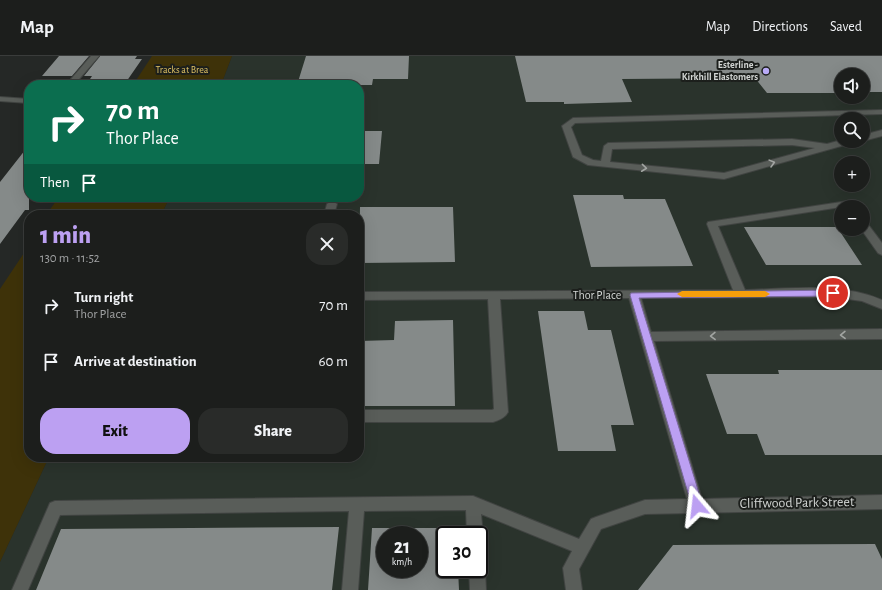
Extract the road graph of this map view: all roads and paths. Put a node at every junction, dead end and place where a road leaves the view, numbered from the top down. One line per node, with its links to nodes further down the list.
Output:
1 (94, 56): 2 (street)
2 (74, 80)
3 (0, 99): 4 (street)
4 (24, 101)
5 (882, 112): 10 (street)
6 (882, 133): 7 (street)
7 (870, 136)
8 (834, 145): 9 (street)
9 (827, 147): 10 (street, one-way to 9); 10 (street)
10 (605, 164)
11 (332, 204): 13 (street)
12 (834, 206): 16 (street)
13 (330, 210)
14 (870, 235): 15 (street)
15 (882, 251)
16 (741, 294): 18 (street, Thor Place); 20 (street, Thor Place)
17 (494, 295): 18 (street, Thor Place); 19 (street, Thor Place); 23 (street)
18 (634, 295): 22 (street)
19 (364, 296)
20 (882, 304)
21 (882, 334): 22 (street, one-way to 22)
22 (646, 337): 27 (street)
23 (364, 416)
24 (882, 502): 27 (street, Cliffwood Park Street)
25 (473, 503): 26 (street); 28 (street); 29 (street)
26 (357, 504): 31 (street); 32 (street)
27 (697, 506): 29 (street, Cliffwood Park Street)
28 (474, 526)
29 (583, 548): 34 (street, Cliffwood Park Street)
30 (477, 578): 33 (street)
31 (20, 590)
32 (350, 590)
33 (478, 590)
34 (574, 590)

